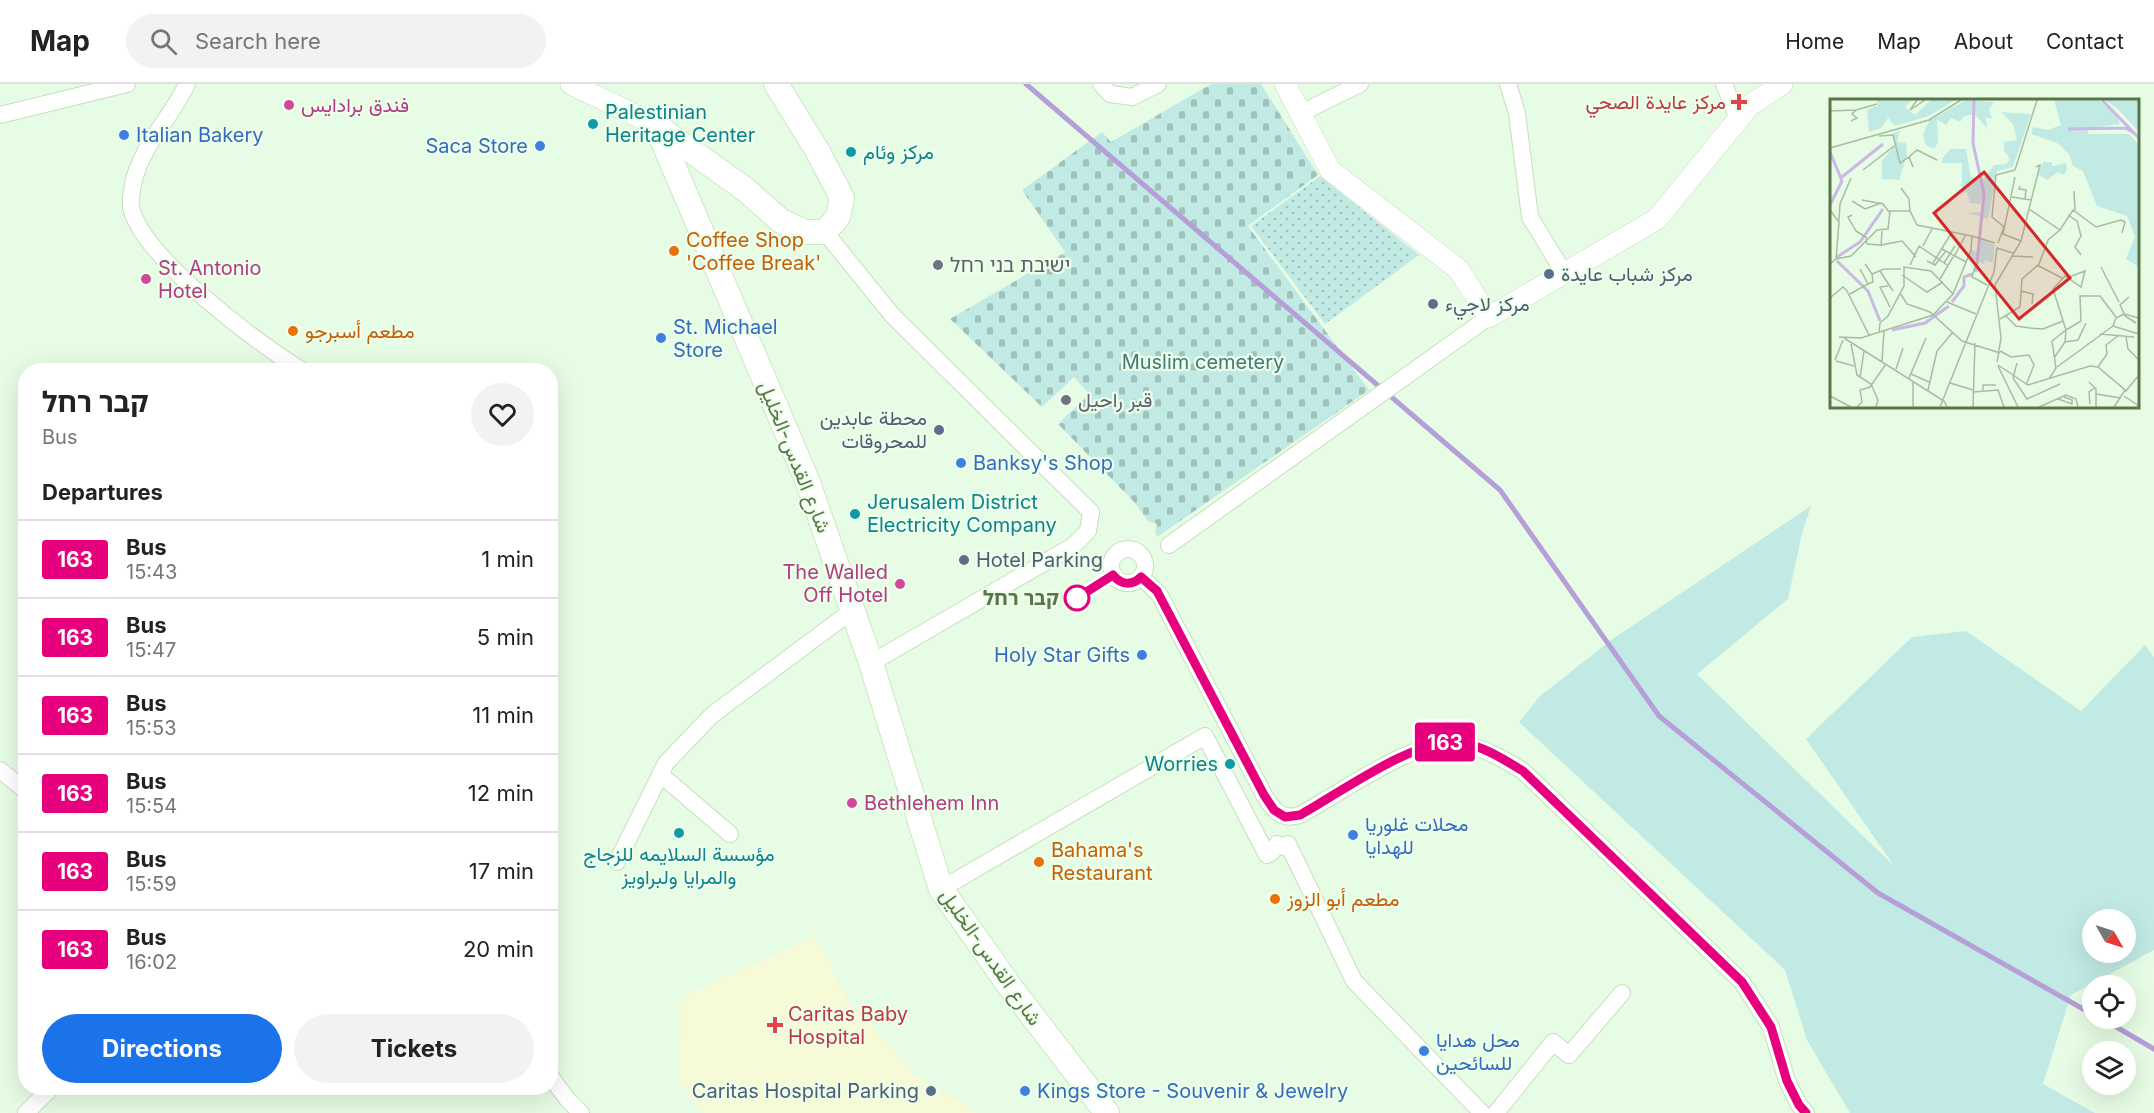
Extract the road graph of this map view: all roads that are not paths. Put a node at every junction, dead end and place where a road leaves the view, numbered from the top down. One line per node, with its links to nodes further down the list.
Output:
1 (127, 84): 13 (street)
2 (187, 84): 19 (street)
3 (572, 84): 15 (street)
4 (776, 84): 16 (main road)
5 (1101, 84): 6 (street)
6 (1158, 84)
7 (1285, 84): 12 (street)
8 (1360, 84): 12 (street)
9 (1508, 84): 17 (street)
10 (1724, 84): 14 (street)
11 (1782, 84): 14 (street)
12 (1301, 113): 18 (street)
13 (0, 115)
14 (1738, 119): 17 (street)
15 (656, 125): 16 (main road); 22 (main road, شارع القدس-الخليل)
16 (825, 232): 23 (street)
17 (1564, 273): 18 (street)
18 (1489, 317): 20 (street)
19 (291, 363)
20 (1169, 545)
21 (1141, 577): 38 (street)
22 (853, 610): 23 (main road, شارع القدس-الخليل); 25 (street)
23 (871, 663): 29 (main road, شارع القدس-الخليل)
24 (0, 770): 26 (street)
25 (660, 774): 27 (street); 28 (street)
26 (18, 785)
27 (730, 834)
28 (617, 862)
29 (941, 889): 35 (main road, شارع القدس-الخليل); 36 (street)
30 (1622, 993): 37 (street)
31 (558, 1087): 34 (street)
32 (44, 1095): 33 (street)
33 (26, 1113)
34 (581, 1113)
35 (1107, 1113)
36 (1482, 1113)
37 (1496, 1113)
38 (1806, 1113)

